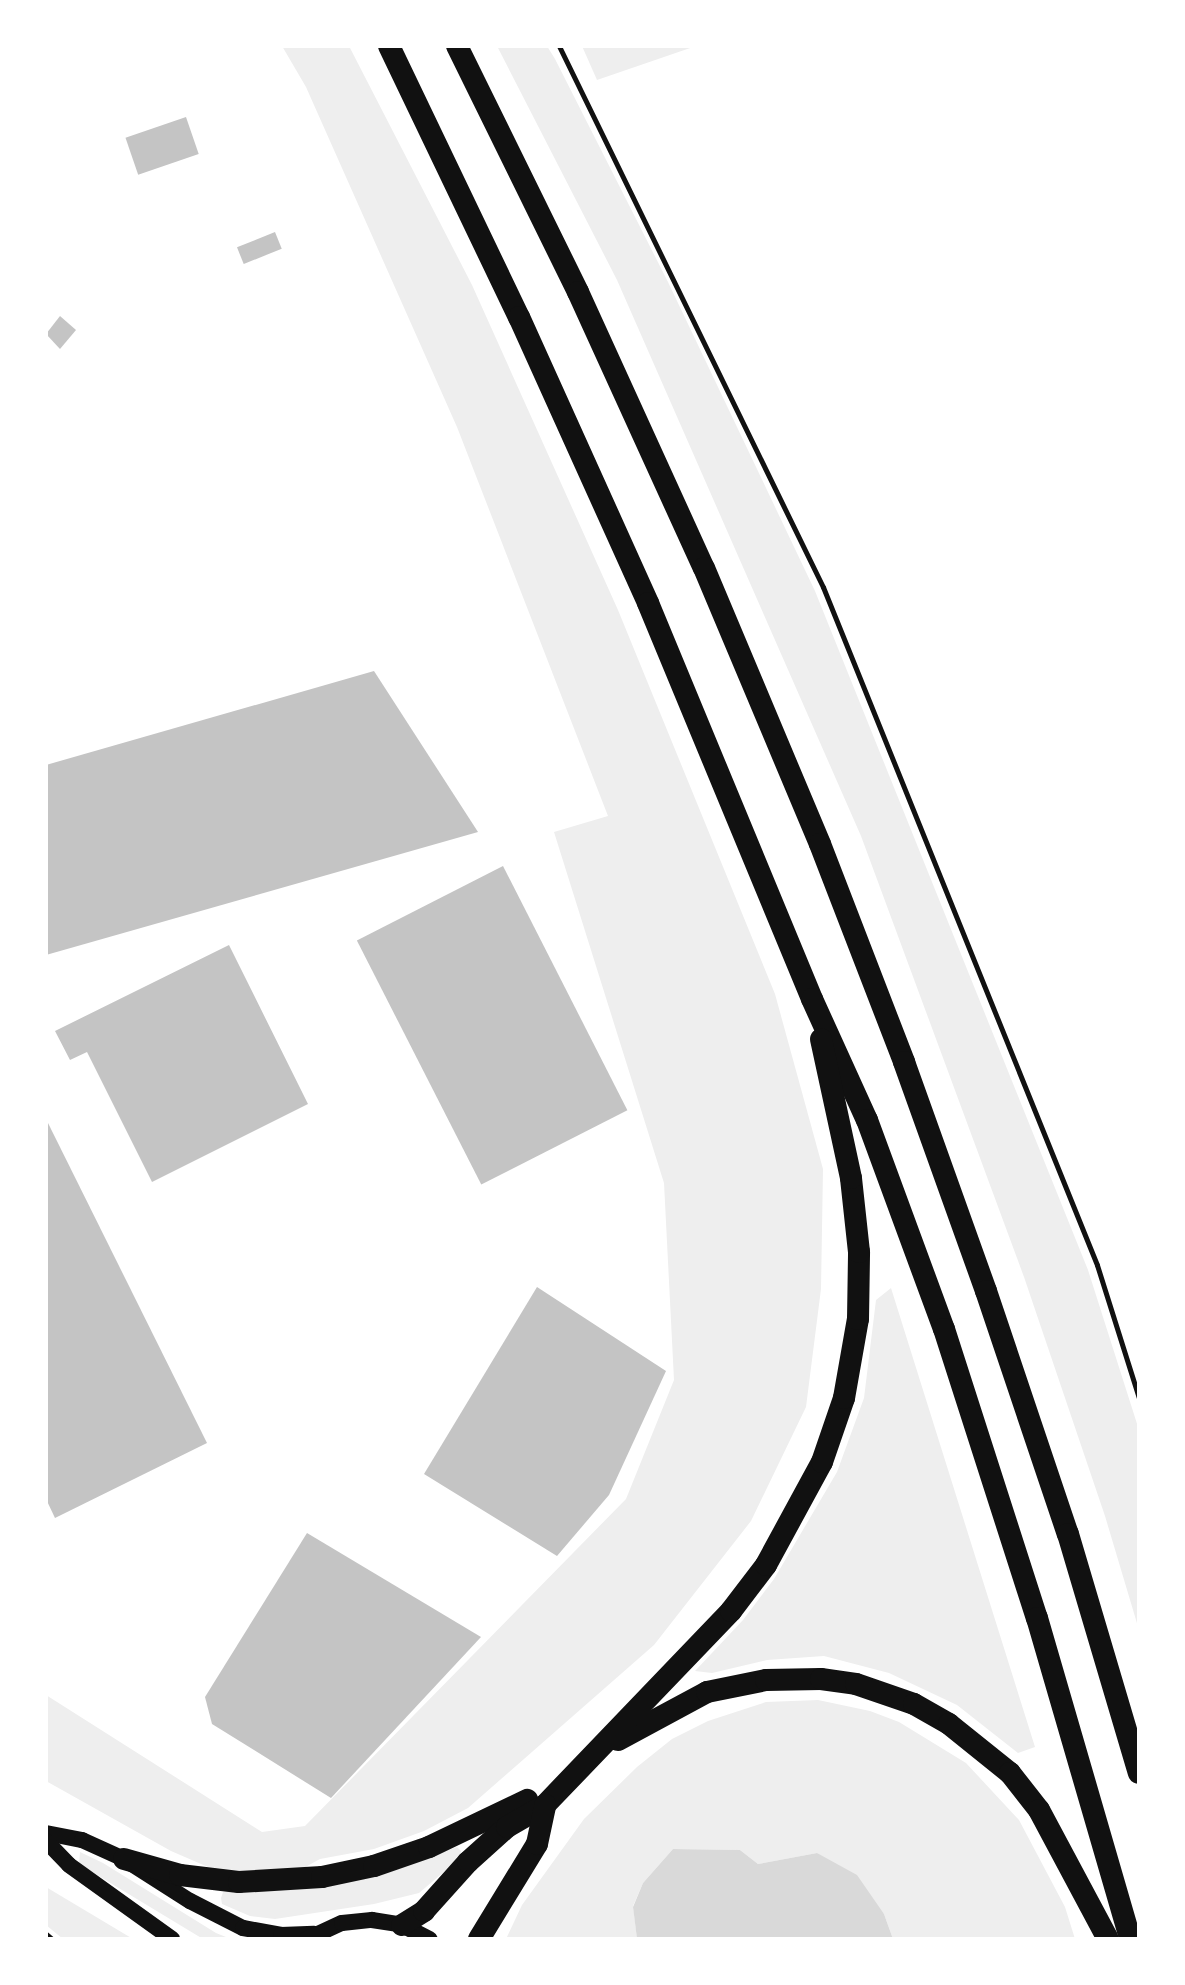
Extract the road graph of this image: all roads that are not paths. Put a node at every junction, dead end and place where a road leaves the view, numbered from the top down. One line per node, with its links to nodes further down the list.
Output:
1 (389, 46): 3 (highway)
2 (457, 46): 5 (highway)
3 (812, 999): 4 (highway); 17 (highway)
4 (596, 1753): 6 (highway); 16 (highway)
5 (1139, 1773)
6 (568, 1779): 7 (highway); 10 (highway)
7 (545, 1805): 11 (highway); 15 (highway)
8 (46, 1833): 10 (main road)
9 (46, 1841): 13 (main road)
10 (124, 1859): 12 (main road)
11 (402, 1925): 12 (main road); 14 (main road)
12 (310, 1936)
13 (172, 1939)
14 (430, 1939)
15 (479, 1939)
16 (1108, 1939)
17 (1130, 1939)

